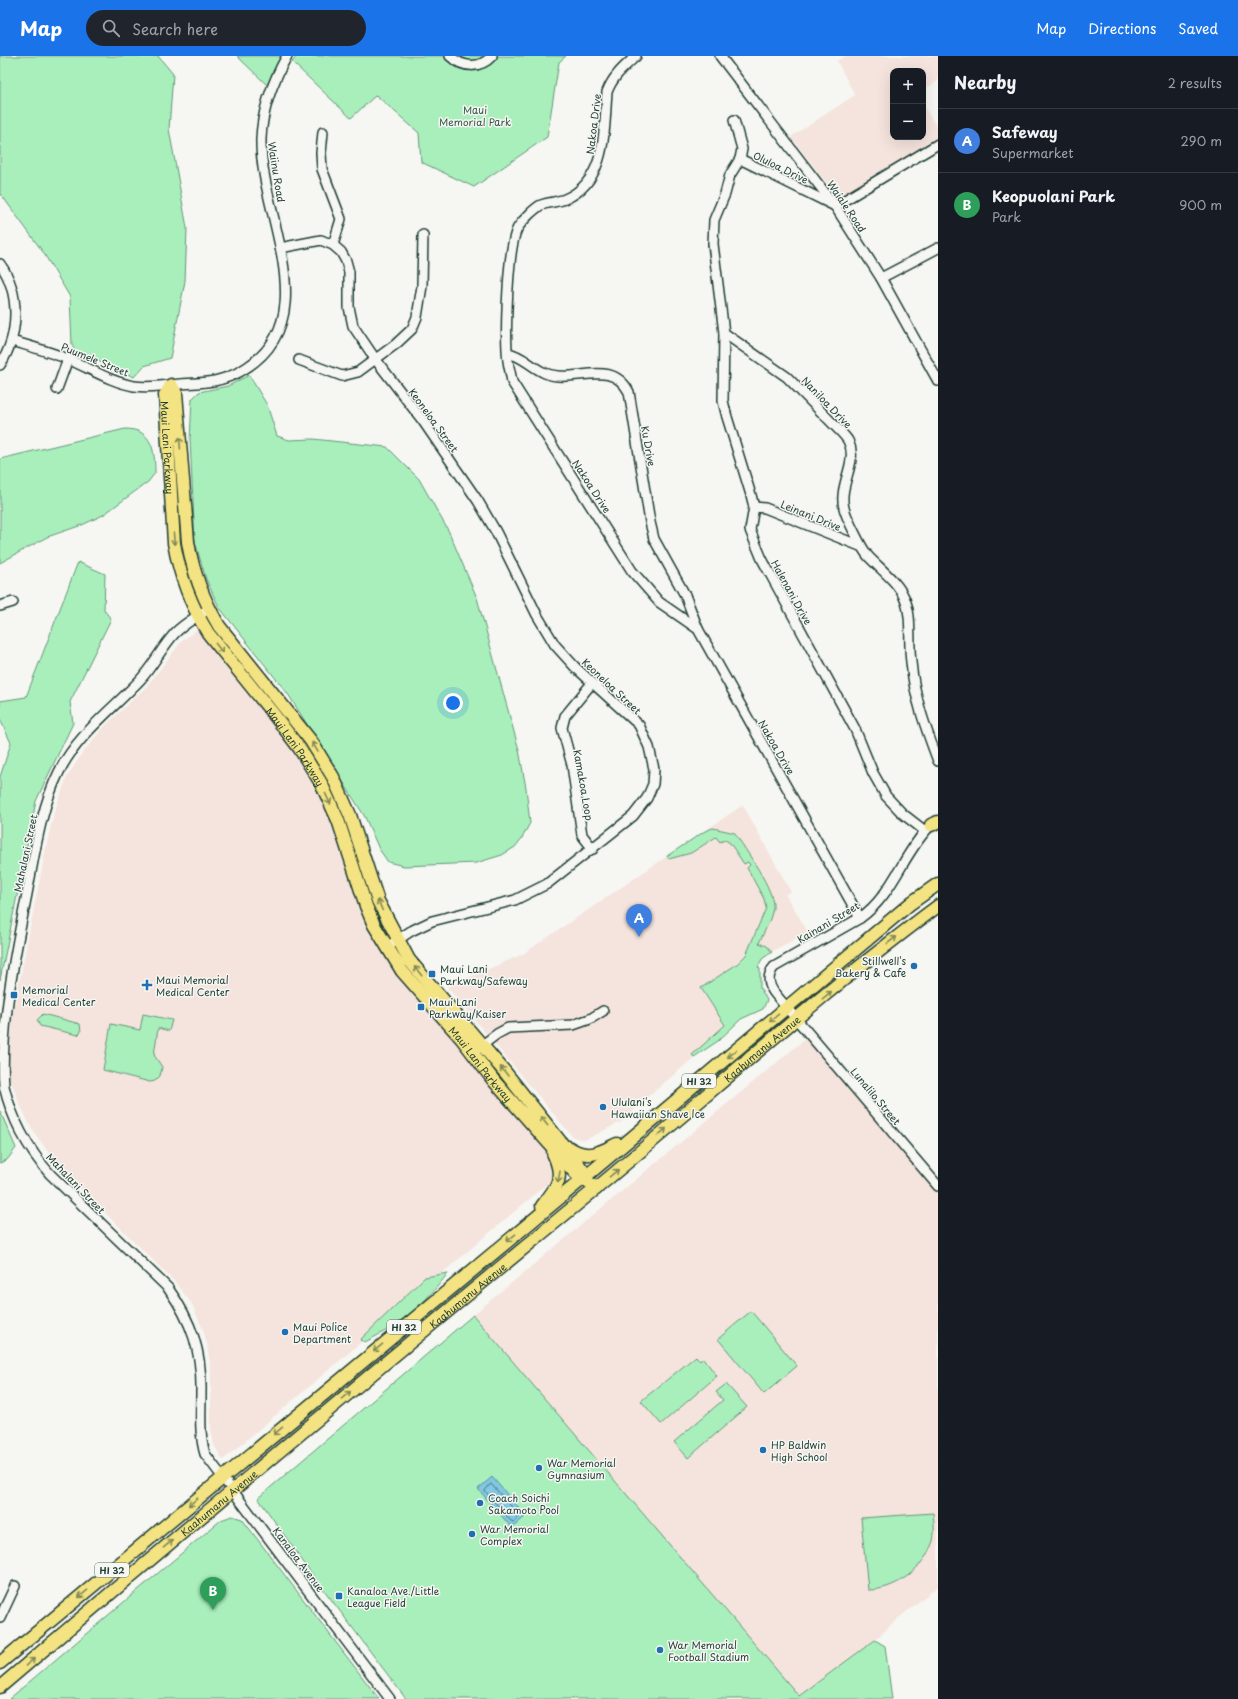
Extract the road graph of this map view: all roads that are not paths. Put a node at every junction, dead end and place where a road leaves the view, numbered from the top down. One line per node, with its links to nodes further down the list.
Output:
1 (288, 56): 13 (street, Waiinu Road)
2 (450, 56): 3 (street)
3 (492, 56)
4 (636, 56): 19 (street, Nakoa Drive)
5 (720, 56): 10 (street, Waiale Road)
6 (734, 120): 9 (street)
7 (323, 132): 12 (street)
8 (938, 144): 10 (street)
9 (740, 159): 10 (street, Oluloa Drive); 17 (street)
10 (835, 206): 16 (street, Waiale Road)
11 (423, 235): 22 (street)
12 (333, 245): 13 (street); 22 (street, Keoneloa Street)
13 (280, 248): 25 (street)
14 (938, 248): 16 (street)
15 (0, 264): 18 (street)
16 (881, 278): 24 (street, Waiale Road)
17 (724, 333): 27 (street, Halenani Drive); 28 (street, Naniloa Drive)
18 (12, 341): 20 (street, Puumele Street); 23 (street)
19 (508, 352): 33 (street, Nakoa Drive); 33 (street, Ku Drive)
20 (68, 359): 25 (street, Puumele Street); 26 (street)
21 (299, 360): 22 (street)
22 (376, 360): 34 (street, Keoneloa Street)
23 (0, 365)
24 (938, 381)
25 (171, 385): 31 (main road, Maui Lani Parkway, one-way to 25); 32 (main road, Maui Lani Parkway, one-way to 32)
26 (57, 389)
27 (754, 507): 28 (street, Leinani Drive); 36 (street, Halenani Drive)
28 (860, 546): 35 (street, Naniloa Drive)
29 (13, 602): 30 (street)
30 (0, 606)
31 (209, 609): 32 (street, Mahalani Street); 44 (main road, Maui Lani Parkway, one-way to 31)
32 (197, 616): 45 (main road, Maui Lani Parkway, one-way to 45); 57 (street, Mahalani Street)
33 (698, 629): 41 (street, Nakoa Drive)
34 (592, 683): 37 (street, Kamakoa Loop); 37 (street, Keoneloa Street)
35 (938, 761)
36 (933, 824): 41 (street, Kainani Street)
37 (593, 849): 44 (street, Keoneloa Street)
38 (938, 884): 39 (main road, Kaahumanu Avenue / HI 32)
39 (911, 903): 42 (main road, Kaahumanu Avenue / HI 32); 43 (main road)
40 (938, 906): 43 (main road, Kaahumanu Avenue / HI 32)
41 (860, 918): 46 (street, Kainani Street)
42 (885, 924): 43 (main road); 46 (main road, Kaahumanu Avenue / HI 32)
43 (907, 929): 48 (main road, Kaahumanu Avenue / HI 32, one-way to 43)
44 (398, 940): 45 (street, Keoneloa Street); 49 (main road, Maui Lani Parkway, one-way to 44)
45 (387, 947): 49 (main road, Maui Lani Parkway)
46 (786, 1008): 48 (street, Kainani Street); 50 (main road, Kaahumanu Avenue / HI 32, one-way to 50)
47 (603, 1011): 49 (street)
48 (797, 1020): 54 (street, Lunalilo Street); 55 (main road, Kaahumanu Avenue / HI 32, one-way to 48)
49 (477, 1049): 51 (main road, Maui Lani Parkway); 52 (main road, Maui Lani Parkway, one-way to 49)
50 (636, 1134): 52 (main road); 53 (main road, Kaahumanu Avenue / HI 32)
51 (547, 1141): 53 (main road, Maui Lani Parkway); 56 (main road, one-way to 56)
52 (562, 1144): 53 (main road, Maui Lani Parkway)
53 (584, 1178): 55 (main road, Maui Lani Parkway); 56 (main road, Kaahumanu Avenue / HI 32)
54 (938, 1186)
55 (596, 1189): 58 (main road, Kaahumanu Avenue / HI 32, one-way to 55)
56 (527, 1225): 57 (main road, Kaahumanu Avenue / HI 32, one-way to 57)
57 (223, 1477): 58 (street, Mahalani Street); 61 (main road, Kaahumanu Avenue / HI 32, one-way to 61)
58 (233, 1489): 62 (main road, Kaahumanu Avenue / HI 32, one-way to 58); 63 (street, Kanaloa Avenue)
59 (15, 1586): 60 (street)
60 (0, 1618)
61 (0, 1663)
62 (0, 1687)
63 (390, 1699)

